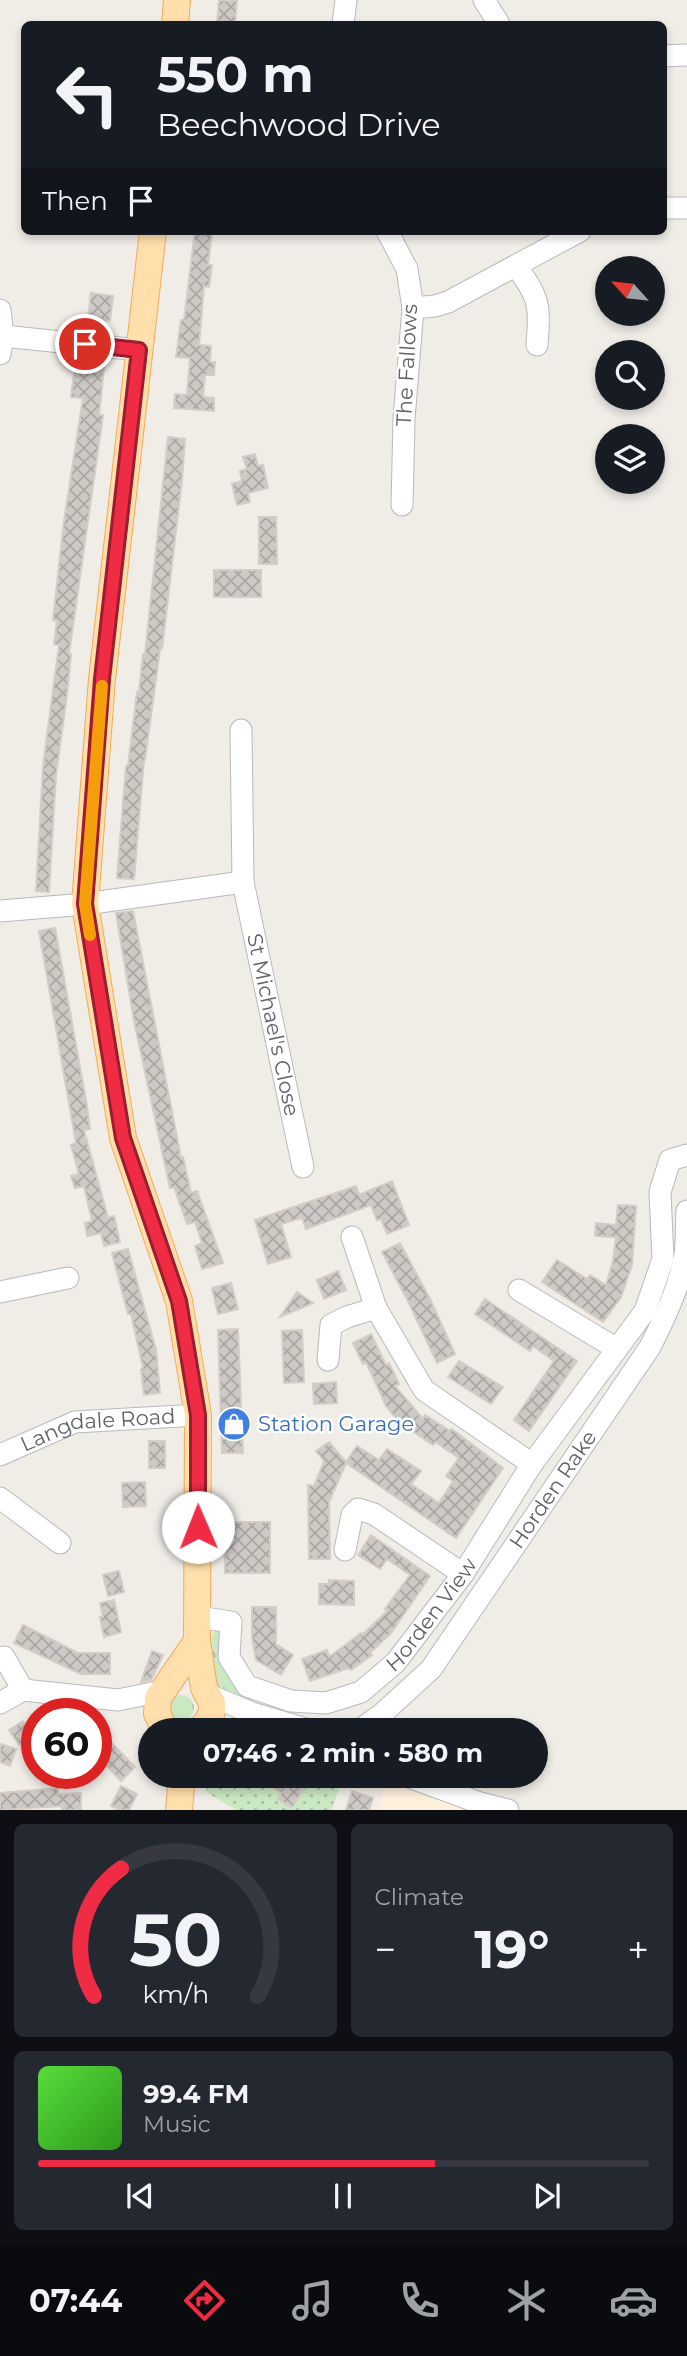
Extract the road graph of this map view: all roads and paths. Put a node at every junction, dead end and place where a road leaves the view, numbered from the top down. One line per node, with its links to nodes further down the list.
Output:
1 (177, 0): 4 (main road)
2 (346, 0): 5 (street)
3 (484, 0): 6 (street)
4 (175, 21)
5 (343, 21)
6 (497, 21)
7 (687, 55): 8 (street)
8 (667, 56)
9 (667, 208): 10 (street)
10 (687, 208)
11 (153, 235): 19 (main road)
12 (389, 235): 15 (street, The Fallows)
13 (573, 235): 14 (street)
14 (516, 266): 15 (street); 18 (street)
15 (413, 308): 20 (street, The Fallows)
16 (0, 310): 17 (street)
17 (2, 345): 19 (street)
18 (537, 345)
19 (139, 350): 23 (main road)
20 (402, 505)
21 (241, 730): 22 (street, St Michael's Close)
22 (243, 882): 23 (street); 26 (street, St Michael's Close)
23 (85, 904): 24 (street); 35 (main road)
24 (0, 911)
25 (687, 1155): 33 (street, Horden View)
26 (303, 1167)
27 (687, 1211): 55 (street, Horden Rake)
28 (352, 1237): 32 (street)
29 (68, 1278): 31 (street)
30 (519, 1290): 33 (street)
31 (0, 1292)
32 (376, 1308): 34 (street); 37 (street)
33 (617, 1349): 37 (street, Horden View)
34 (328, 1360)
35 (198, 1415): 36 (street, Langdale Road); 42 (main road)
36 (0, 1455)
37 (533, 1464): 41 (street, Horden View)
38 (0, 1498): 39 (street)
39 (60, 1543)
40 (345, 1550): 41 (street)
41 (464, 1574): 42 (street, Horden View)
42 (198, 1629): 44 (main road); 46 (main road)
43 (4, 1657): 45 (street)
44 (165, 1688): 46 (main road); 47 (street); 51 (main road)
45 (23, 1690): 47 (street); 48 (street)
46 (207, 1692): 49 (street); 52 (main road)
47 (118, 1700): 50 (street)
48 (0, 1703)
49 (252, 1713): 53 (street); 54 (street)
50 (148, 1718)
51 (161, 1718)
52 (208, 1718)
53 (236, 1718)
54 (269, 1718)
55 (376, 1718)
56 (181, 1788): 58 (main road)
57 (439, 1788): 59 (street)
58 (179, 1810)
59 (508, 1810)

